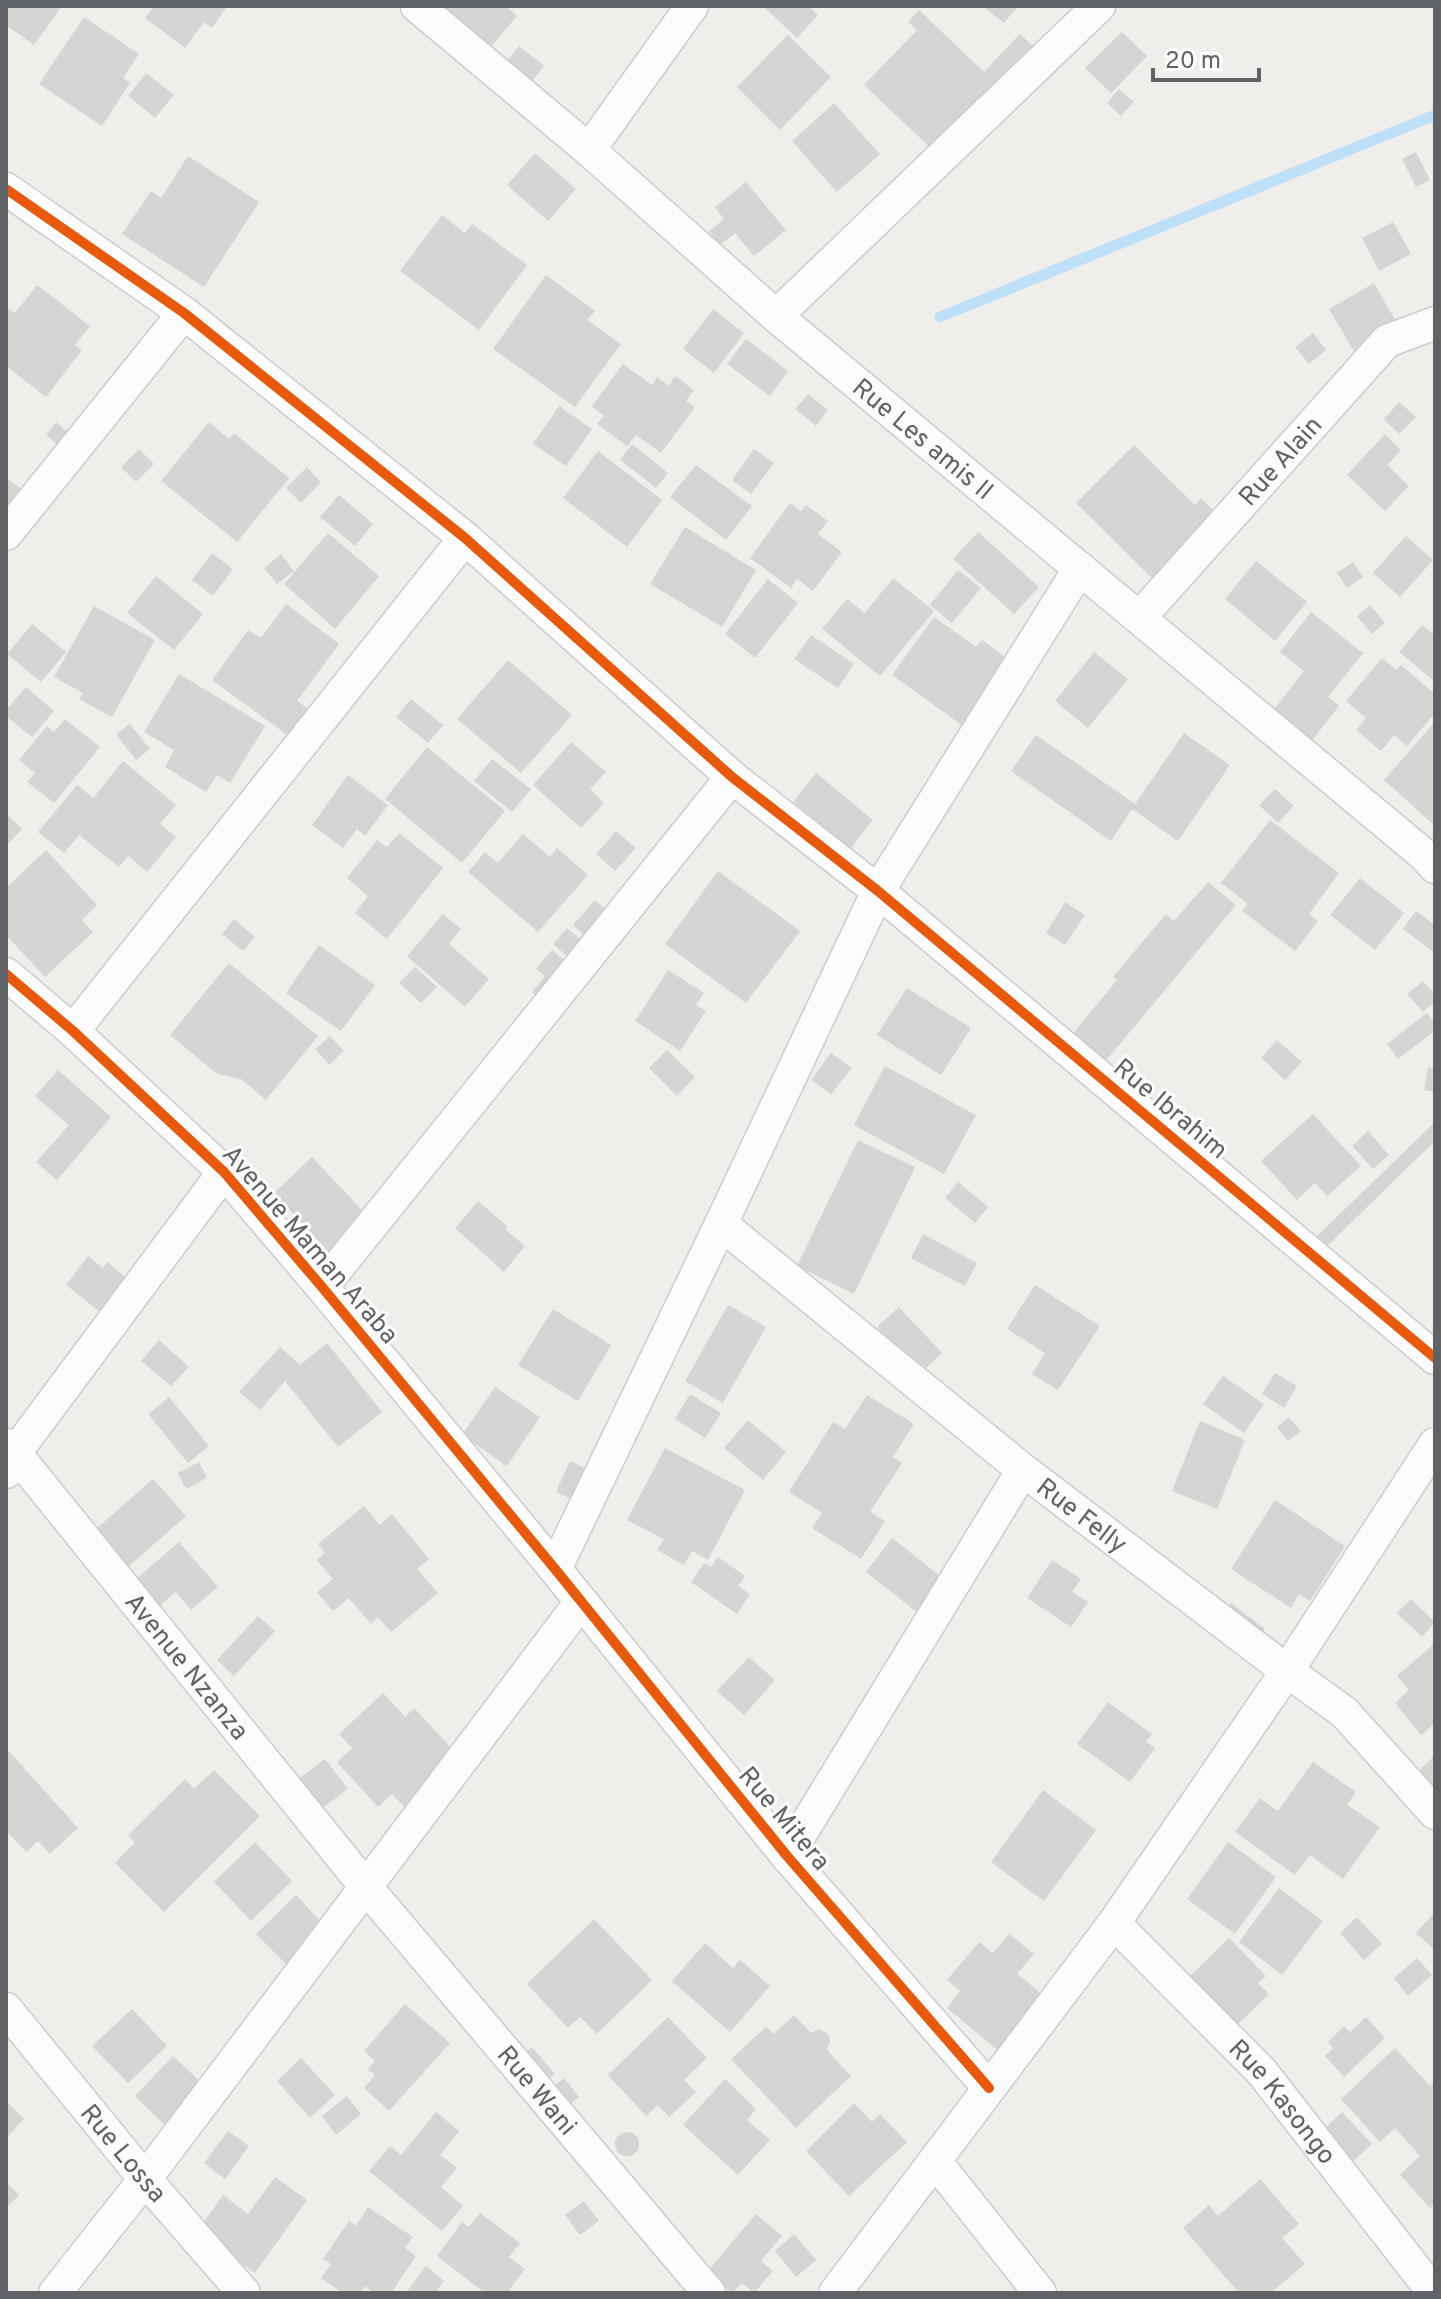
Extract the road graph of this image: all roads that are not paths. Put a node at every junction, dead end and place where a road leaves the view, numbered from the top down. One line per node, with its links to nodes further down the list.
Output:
1 (417, 6): 4 (street, Rue Les amis II)
2 (692, 6): 4 (street)
3 (1099, 6): 7 (street)
4 (589, 150): 7 (street, Rue Les amis II)
5 (6, 189): 6 (street, Rue Ibrahim)
6 (184, 313): 9 (street); 10 (street, Rue Ibrahim)
7 (776, 316): 11 (street, Rue Les amis II)
8 (1435, 323): 12 (street, Rue Alain)
9 (6, 534)
10 (465, 538): 13 (street, Rue Ibrahim); 17 (street)
11 (1080, 568): 12 (street, Rue Les amis II); 15 (street)
12 (1140, 617): 14 (street, Rue Les amis II)
13 (732, 777): 15 (street, Rue Ibrahim); 20 (street)
14 (1431, 854)
15 (878, 891): 19 (street); 21 (street, Rue Ibrahim)
16 (6, 974): 17 (street, Avenue Maman Araba)
17 (73, 1031): 18 (street, Avenue Maman Araba)
18 (224, 1172): 20 (street, Avenue Maman Araba); 23 (street)
19 (721, 1224): 24 (street, Rue Felly); 25 (street)
20 (322, 1287): 25 (street, Avenue Maman Araba)
21 (1435, 1358)
22 (1435, 1444): 27 (street)
23 (9, 1457): 30 (street, Avenue Nzanza)
24 (1023, 1470): 27 (street, Rue Felly); 29 (street)
25 (555, 1569): 26 (street, Rue Mitera)
26 (581, 1602): 29 (street, Rue Mitera); 30 (street)
27 (1287, 1671): 28 (street, Rue Felly); 31 (street)
28 (1435, 1813)
29 (787, 1856): 33 (street, Rue Mitera)
30 (366, 1887): 35 (street); 38 (street, Rue Wani)
31 (1114, 1923): 33 (street); 41 (street, Rue Kasongo)
32 (6, 2009): 35 (street, Rue Lossa)
33 (989, 2088): 34 (street)
34 (935, 2161): 39 (street); 40 (street)
35 (145, 2179): 36 (street); 37 (street, Rue Lossa)
36 (55, 2293)
37 (244, 2293)
38 (709, 2293)
39 (835, 2293)
40 (1040, 2293)
41 (1434, 2293)

